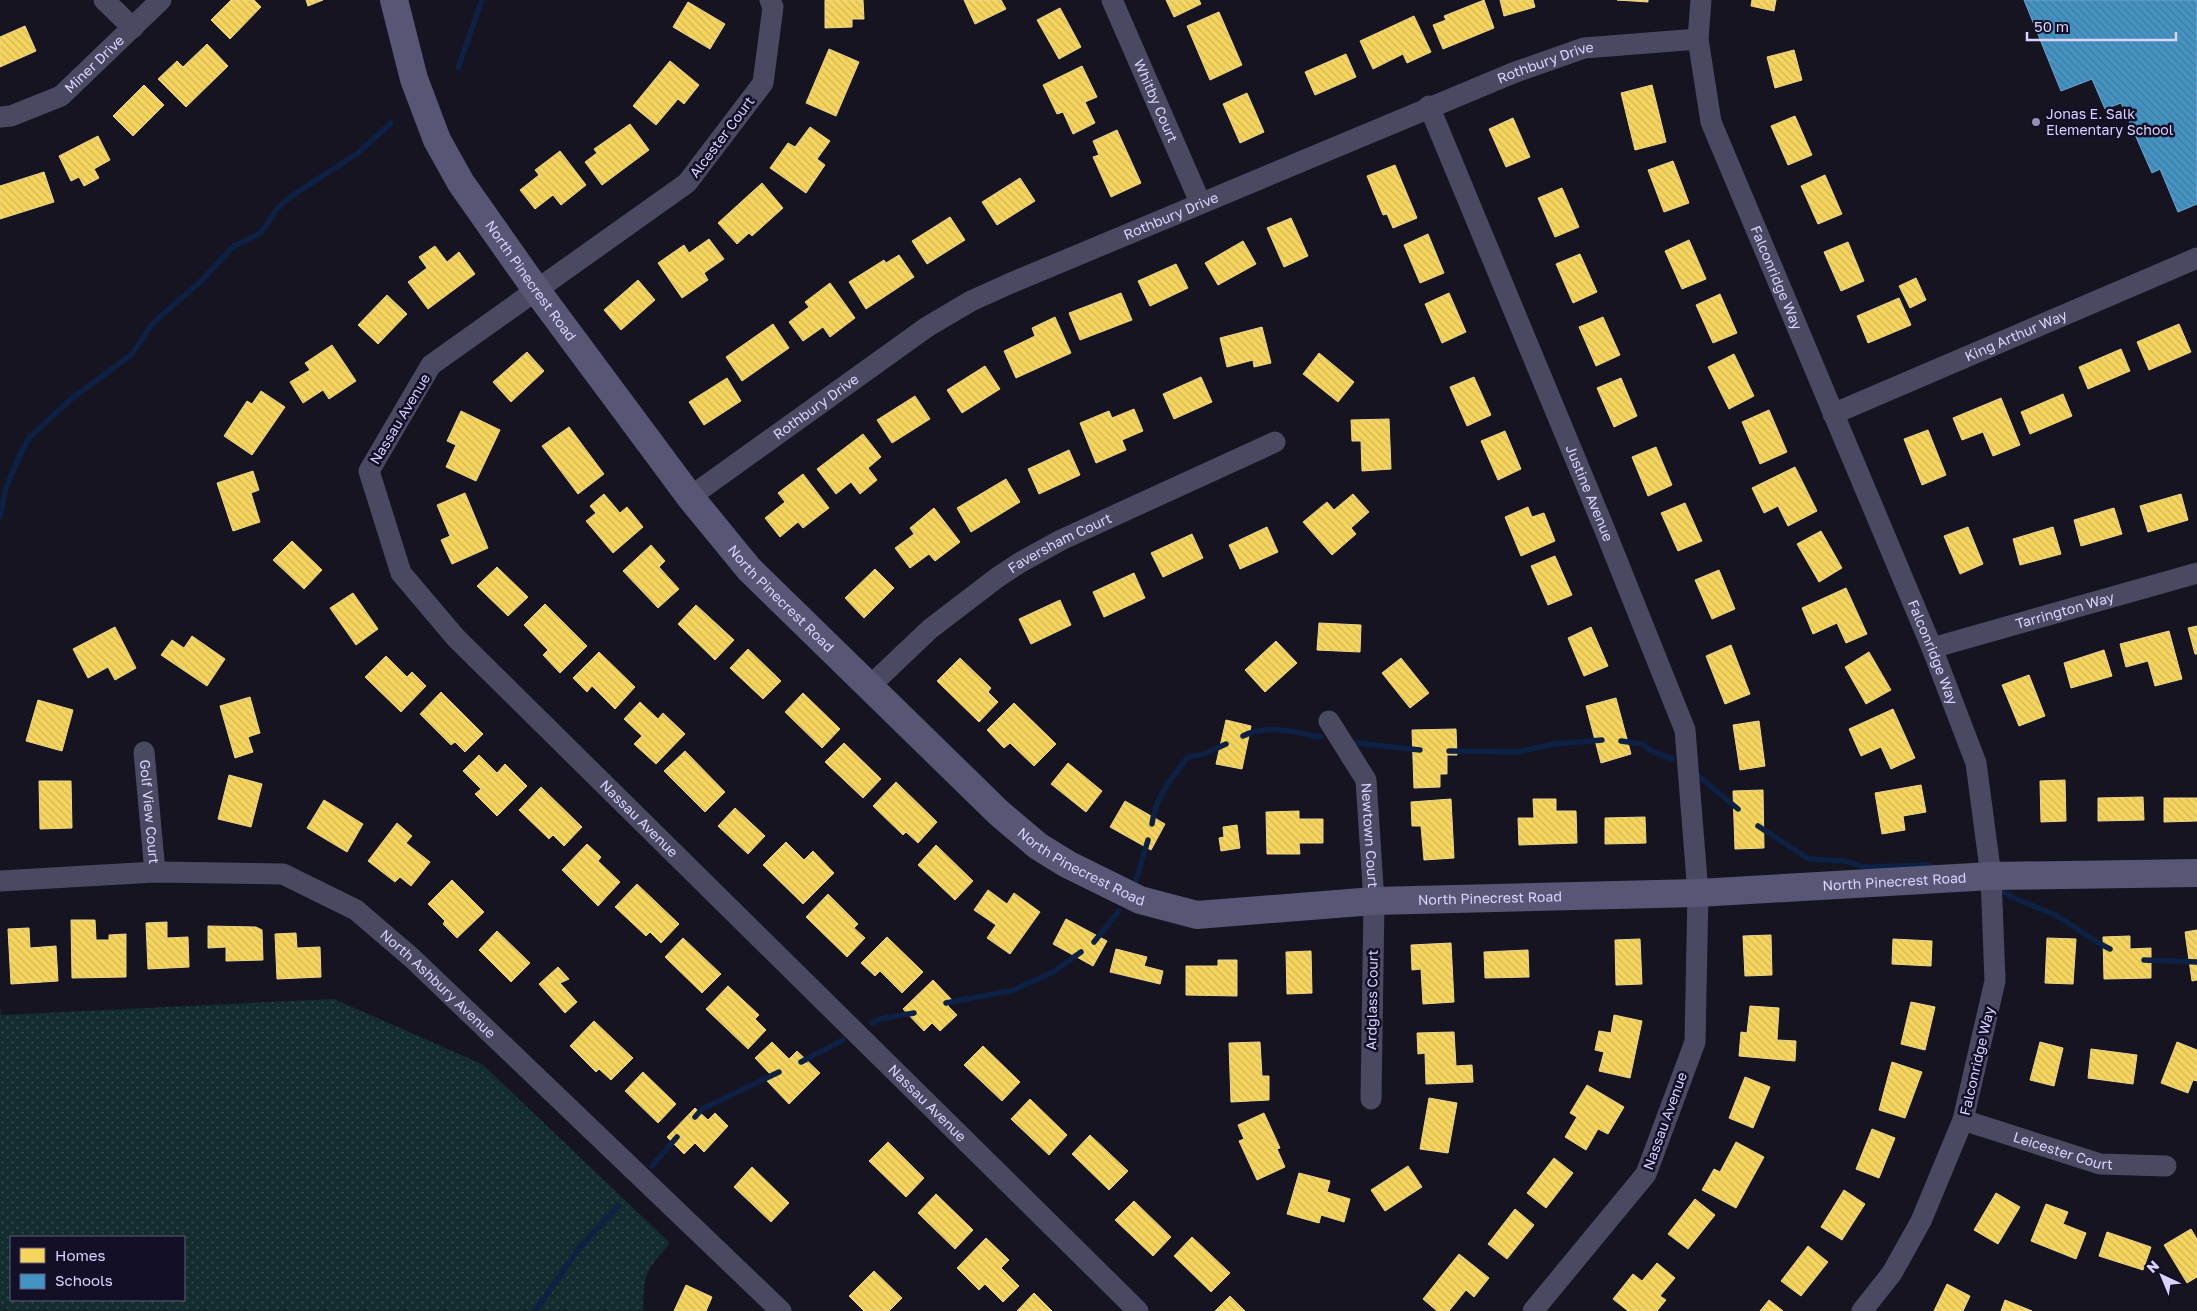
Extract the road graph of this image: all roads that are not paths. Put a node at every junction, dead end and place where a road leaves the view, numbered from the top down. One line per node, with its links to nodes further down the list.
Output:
1 (104, 0): 7 (street, Miner Drive)
2 (161, 0): 7 (street, Miner Drive)
3 (394, 0): 13 (street, North Pinecrest Road)
4 (770, 0): 13 (street, Alcester Court)
5 (1112, 0): 11 (street, Whitby Court)
6 (1701, 0): 8 (street, Falconridge Way)
7 (133, 28): 10 (street, Miner Drive)
8 (1698, 39): 9 (street, Rothbury Drive); 14 (street, Falconridge Way)
9 (1429, 106): 11 (street, Rothbury Drive); 26 (street, Justine Avenue)
10 (0, 117)
11 (1200, 202): 16 (street, Rothbury Drive)
12 (2197, 258): 14 (street, King Arthur Way)
13 (537, 291): 16 (street, North Pinecrest Road); 32 (street, Nassau Avenue)
14 (1833, 414): 18 (street, Falconridge Way)
15 (1275, 442): 19 (street, Faversham Court)
16 (690, 497): 19 (street, North Pinecrest Road)
17 (2197, 573): 18 (street, Tarrington Way)
18 (1932, 648): 24 (street, Falconridge Way)
19 (870, 686): 27 (street, North Pinecrest Road)
20 (1328, 721): 27 (street, Newtown Court)
21 (144, 752): 22 (street, Golf View Court)
22 (155, 872): 25 (street, North Ashbury Avenue); 31 (street, North Ashbury Avenue)
23 (2197, 873): 24 (street, North Pinecrest Road)
24 (1991, 876): 26 (street, North Pinecrest Road); 29 (street, Falconridge Way)
25 (0, 881)
26 (1698, 893): 27 (street, North Pinecrest Road); 33 (street, Nassau Avenue)
27 (1374, 901): 28 (street, Ardglass Court)
28 (1371, 1099)
29 (1963, 1120): 30 (street, Leicester Court); 34 (street, Falconridge Way)
30 (2166, 1166)
31 (781, 1311)
32 (1138, 1311)
33 (1533, 1311)
34 (1862, 1311)

